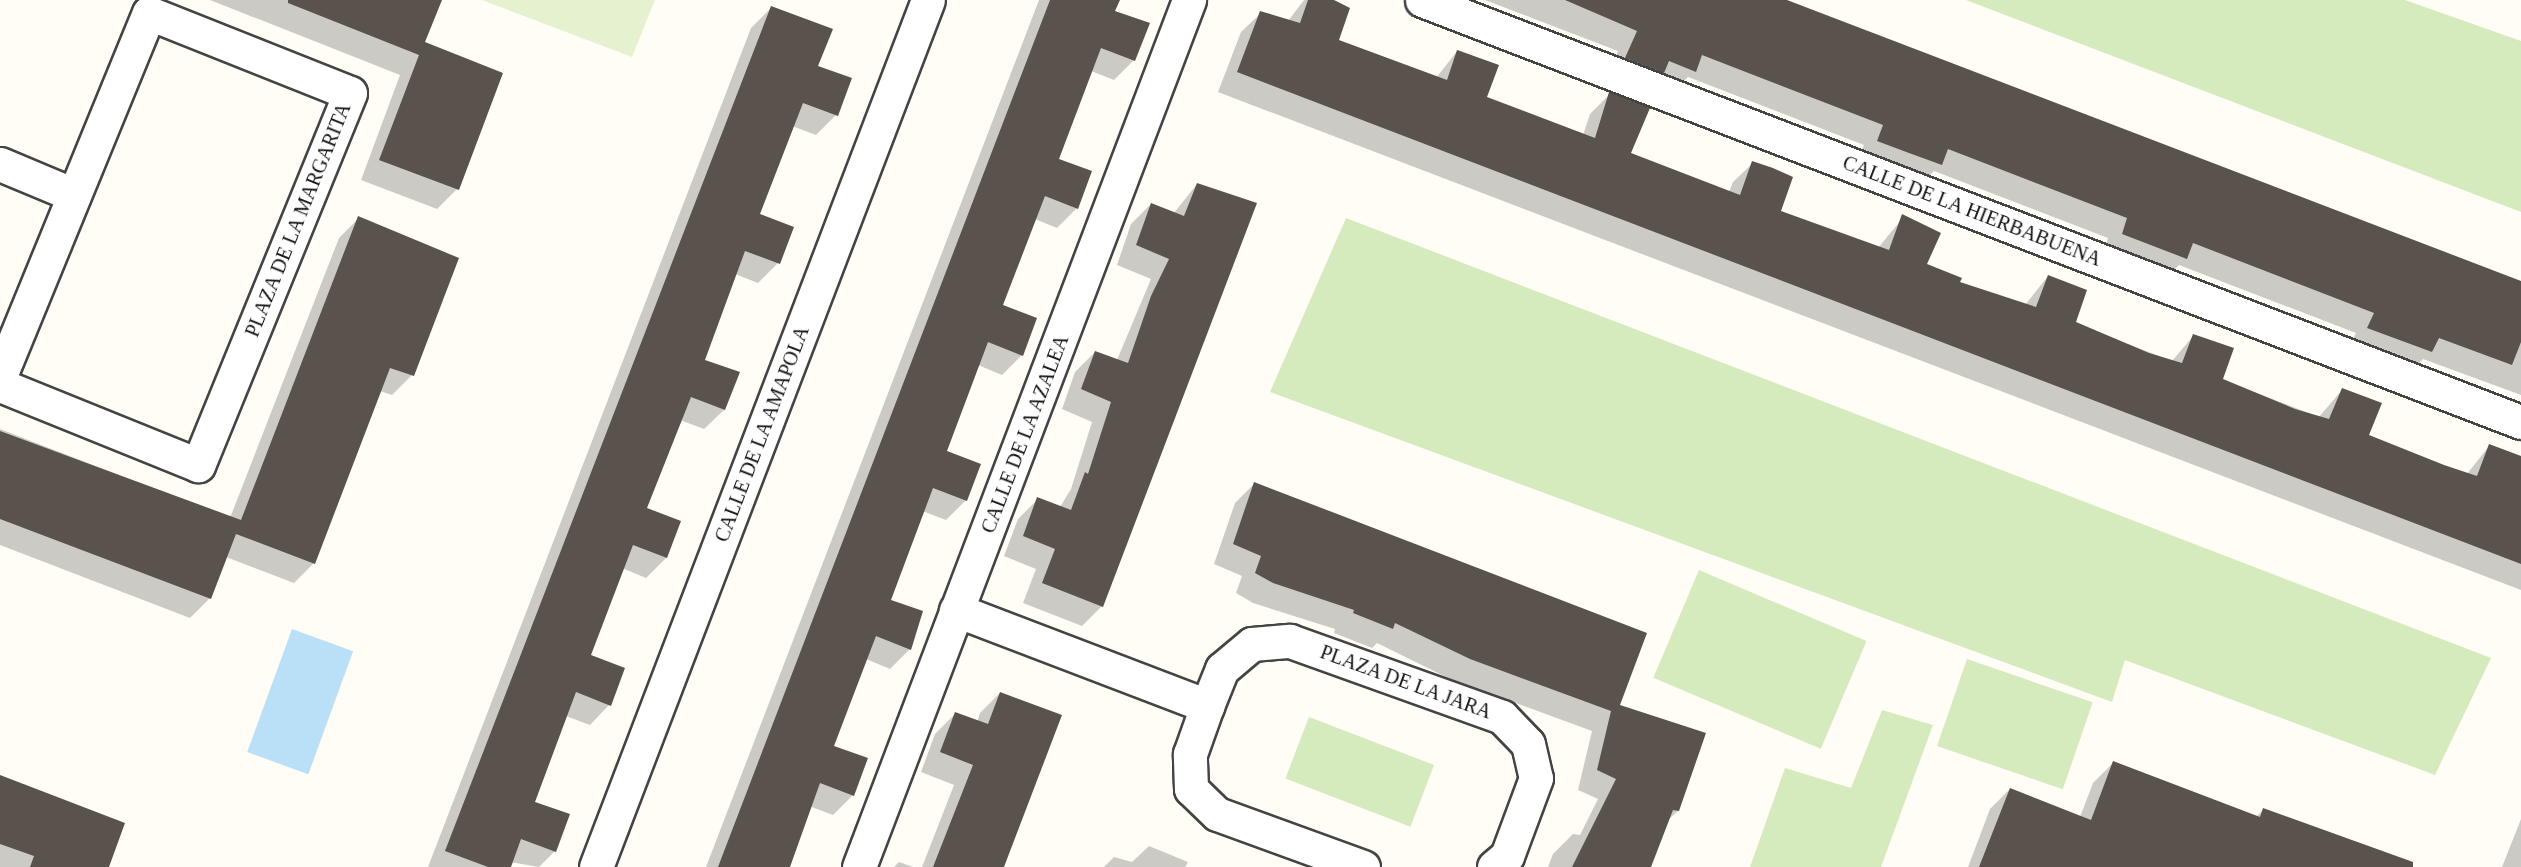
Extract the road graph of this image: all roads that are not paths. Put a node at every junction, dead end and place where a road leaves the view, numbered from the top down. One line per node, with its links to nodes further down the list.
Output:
1 (928, 0): 11 (street, CALLE DE LA AMAPOLA)
2 (1190, 0): 9 (street, CALLE DE LA AZALEA)
3 (1422, 0): 8 (street, CALLE DE LA HIERBABUENA)
4 (0, 164): 5 (street)
5 (74, 195): 6 (street, PLAZA DE LA MARGARITA); 7 (street, PLAZA DE LA MARGARITA)
6 (0, 376)
7 (0, 385)
8 (2521, 422)
9 (956, 610): 10 (street); 12 (street, CALLE DE LA AZALEA)
10 (1207, 706): 13 (street, PLAZA DE LA JARA); 14 (street, PLAZA DE LA JARA)
11 (596, 867)
12 (859, 867)
13 (1363, 867)
14 (1494, 867)

